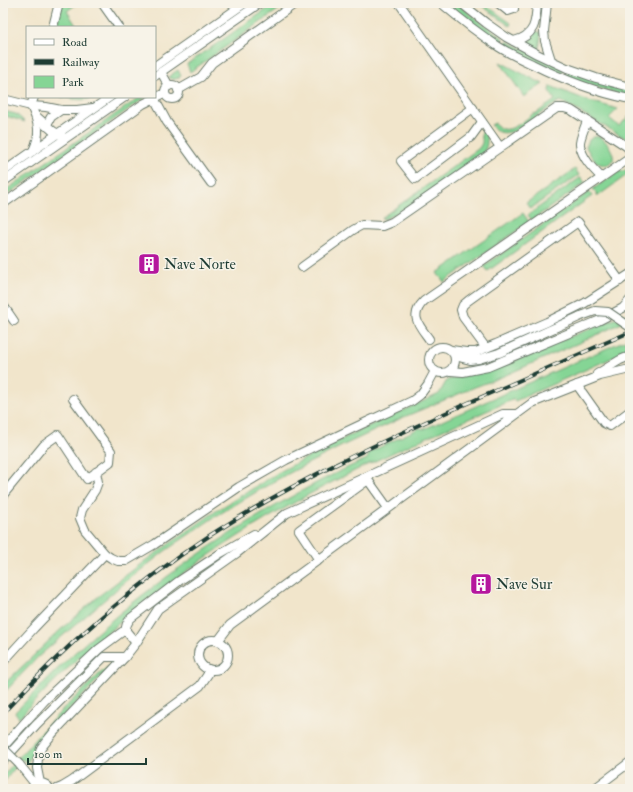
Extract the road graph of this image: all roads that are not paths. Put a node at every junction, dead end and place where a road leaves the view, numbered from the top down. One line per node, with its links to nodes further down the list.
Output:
1 (59, 3): 13 (street)
2 (102, 3): 14 (street)
3 (245, 3): 17 (street)
4 (260, 3): 17 (street)
5 (296, 3): 20 (street)
6 (399, 3): 30 (street)
7 (441, 3): 27 (street)
8 (461, 3): 15 (street)
9 (498, 3): 10 (street)
10 (514, 3)
11 (537, 3): 15 (street)
12 (547, 3): 16 (street)
13 (52, 26)
14 (118, 26)
15 (514, 41): 16 (street)
16 (551, 60): 18 (street)
17 (157, 71): 19 (street)
18 (630, 87)
19 (167, 89): 20 (street); 20 (street); 21 (street)
20 (178, 90)
21 (156, 97)
22 (34, 98): 28 (street)
23 (108, 98): 29 (street)
24 (124, 98): 37 (street)
25 (154, 98): 45 (street); 46 (street)
26 (3, 99): 28 (street)
27 (630, 99)
28 (32, 106): 31 (street); 32 (street)
29 (95, 107): 31 (street); 36 (street)
30 (473, 108): 34 (street); 34 (street)
31 (61, 110): 35 (street)
32 (36, 116): 35 (street); 40 (street)
33 (587, 121): 38 (street); 39 (street); 43 (street)
34 (482, 122): 38 (street)
35 (46, 126): 36 (street)
36 (57, 134): 37 (street); 40 (street)
37 (66, 138): 44 (street)
38 (500, 147): 47 (street)
39 (630, 150)
40 (33, 151): 42 (street)
41 (630, 158): 43 (street)
42 (3, 172)
43 (601, 177): 54 (street)
44 (3, 182)
45 (211, 183)
46 (3, 204)
47 (302, 267)
48 (630, 274): 49 (street)
49 (620, 281): 55 (street); 55 (street)
50 (630, 300): 59 (street)
51 (3, 305): 52 (street)
52 (14, 321)
53 (630, 327): 57 (street, bridge)
54 (429, 339)
55 (486, 348): 56 (street)
56 (453, 353): 57 (street); 59 (street); 61 (street)
57 (499, 353): 59 (street)
58 (630, 356): 62 (street)
59 (452, 369): 61 (street)
60 (630, 369): 62 (street)
61 (435, 372): 70 (street)
62 (577, 385): 64 (street); 65 (street)
63 (73, 398): 66 (street)
64 (630, 411)
65 (516, 414): 68 (street); 69 (street)
66 (96, 472): 67 (street); 70 (street)
67 (3, 495)
68 (388, 508): 71 (street); 71 (street)
69 (265, 530): 72 (street); 74 (street)
70 (105, 554): 76 (street)
71 (319, 560): 73 (street)
72 (126, 631): 74 (street); 78 (street)
73 (218, 641): 77 (street); 77 (street)
74 (136, 643): 75 (street)
75 (125, 657): 79 (street); 81 (street)
76 (3, 662)
77 (208, 669): 83 (street)
78 (3, 747): 81 (street, bridge)
79 (3, 761)
80 (630, 762): 84 (street)
81 (35, 785): 82 (street)
82 (50, 789)
83 (57, 789)
84 (594, 789)

